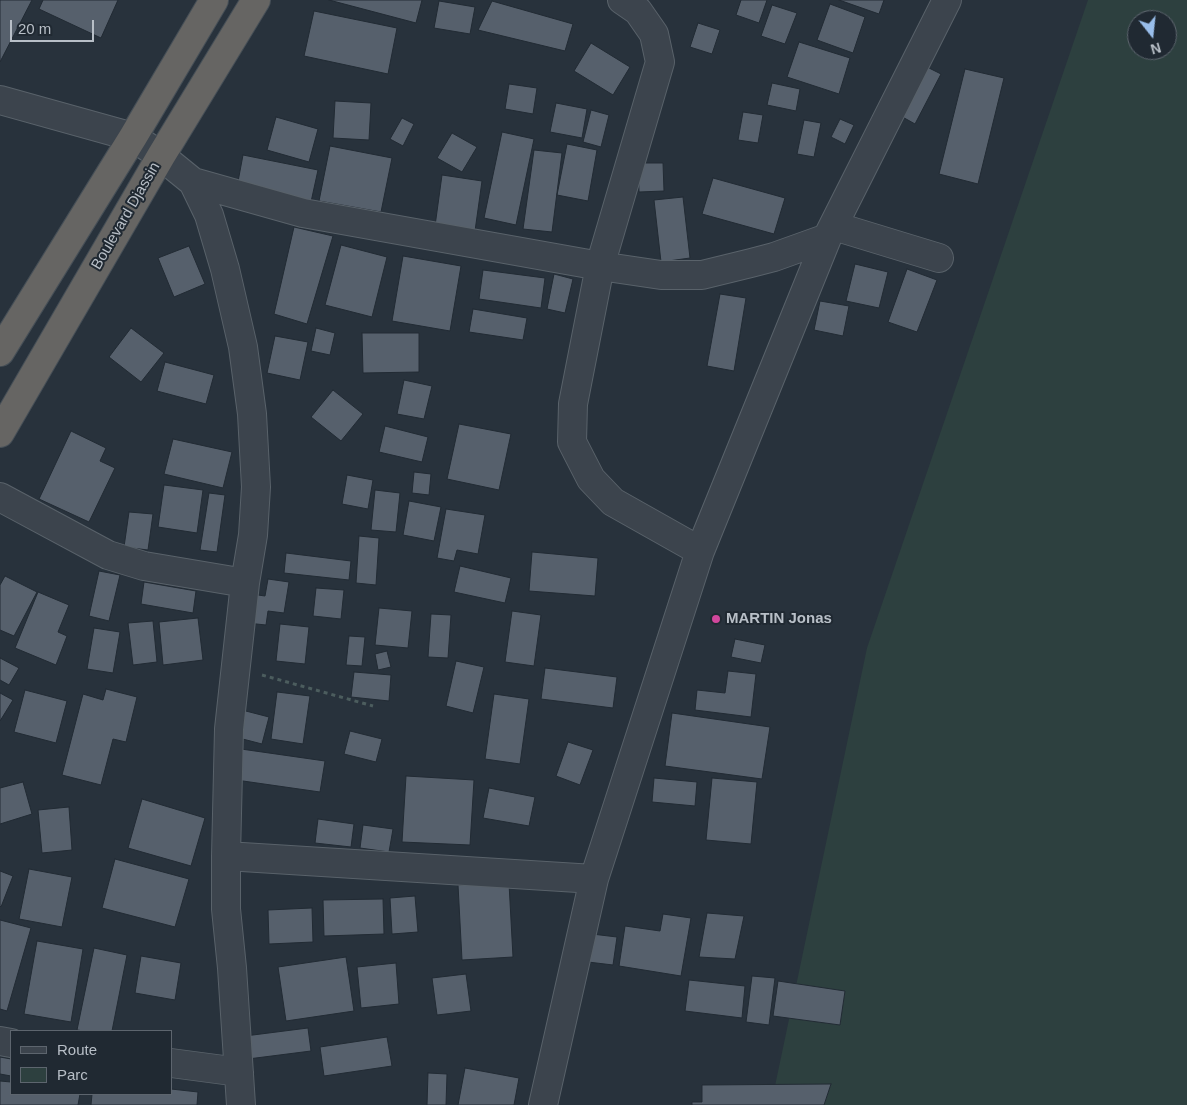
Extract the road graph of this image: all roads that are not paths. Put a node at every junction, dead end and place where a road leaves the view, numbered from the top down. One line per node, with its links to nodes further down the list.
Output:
1 (214, 0): 6 (highway)
2 (256, 0): 7 (highway, Boulevard Djassin)
3 (622, 0): 11 (street)
4 (947, 0): 9 (street)
5 (0, 100): 6 (street)
6 (133, 137): 7 (street); 12 (highway)
7 (161, 156): 8 (street); 13 (highway, Boulevard Djassin)
8 (193, 182): 11 (street); 16 (street)
9 (830, 232): 10 (street); 11 (street); 15 (street)
10 (939, 258)
11 (600, 266): 15 (street)
12 (0, 352)
13 (0, 433)
14 (0, 497): 16 (street)
15 (700, 551): 18 (street)
16 (245, 583): 17 (street)
17 (226, 856): 18 (street); 20 (street)
18 (594, 879): 22 (street)
19 (172, 1063): 20 (street)
20 (239, 1072): 21 (street)
21 (241, 1105)
22 (543, 1105)

